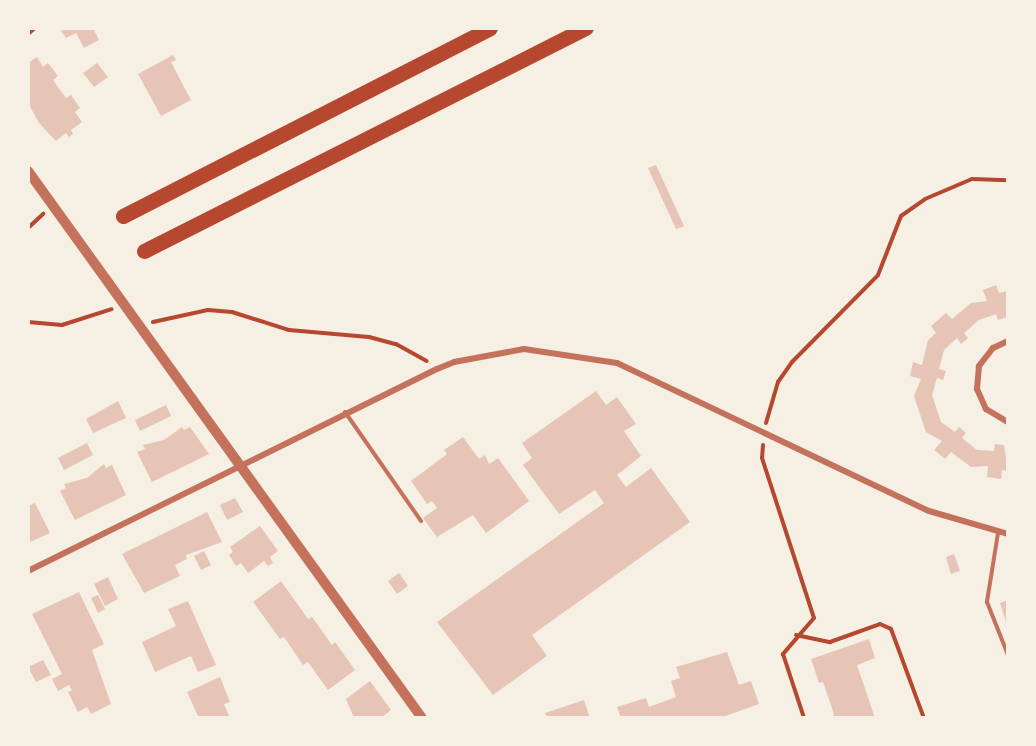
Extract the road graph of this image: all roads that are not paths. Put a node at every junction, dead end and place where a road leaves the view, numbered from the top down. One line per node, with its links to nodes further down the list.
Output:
1 (490, 28): 4 (highway)
2 (586, 28): 5 (highway)
3 (28, 171): 9 (street)
4 (123, 216)
5 (144, 251)
6 (1008, 341): 8 (street)
7 (345, 412): 9 (street); 10 (lane); 11 (street)
8 (1008, 422)
9 (239, 464): 13 (street); 15 (street)
10 (421, 521)
11 (998, 532): 12 (street); 14 (lane)
12 (1008, 534)
13 (28, 571)
14 (1008, 655)
15 (422, 717)

